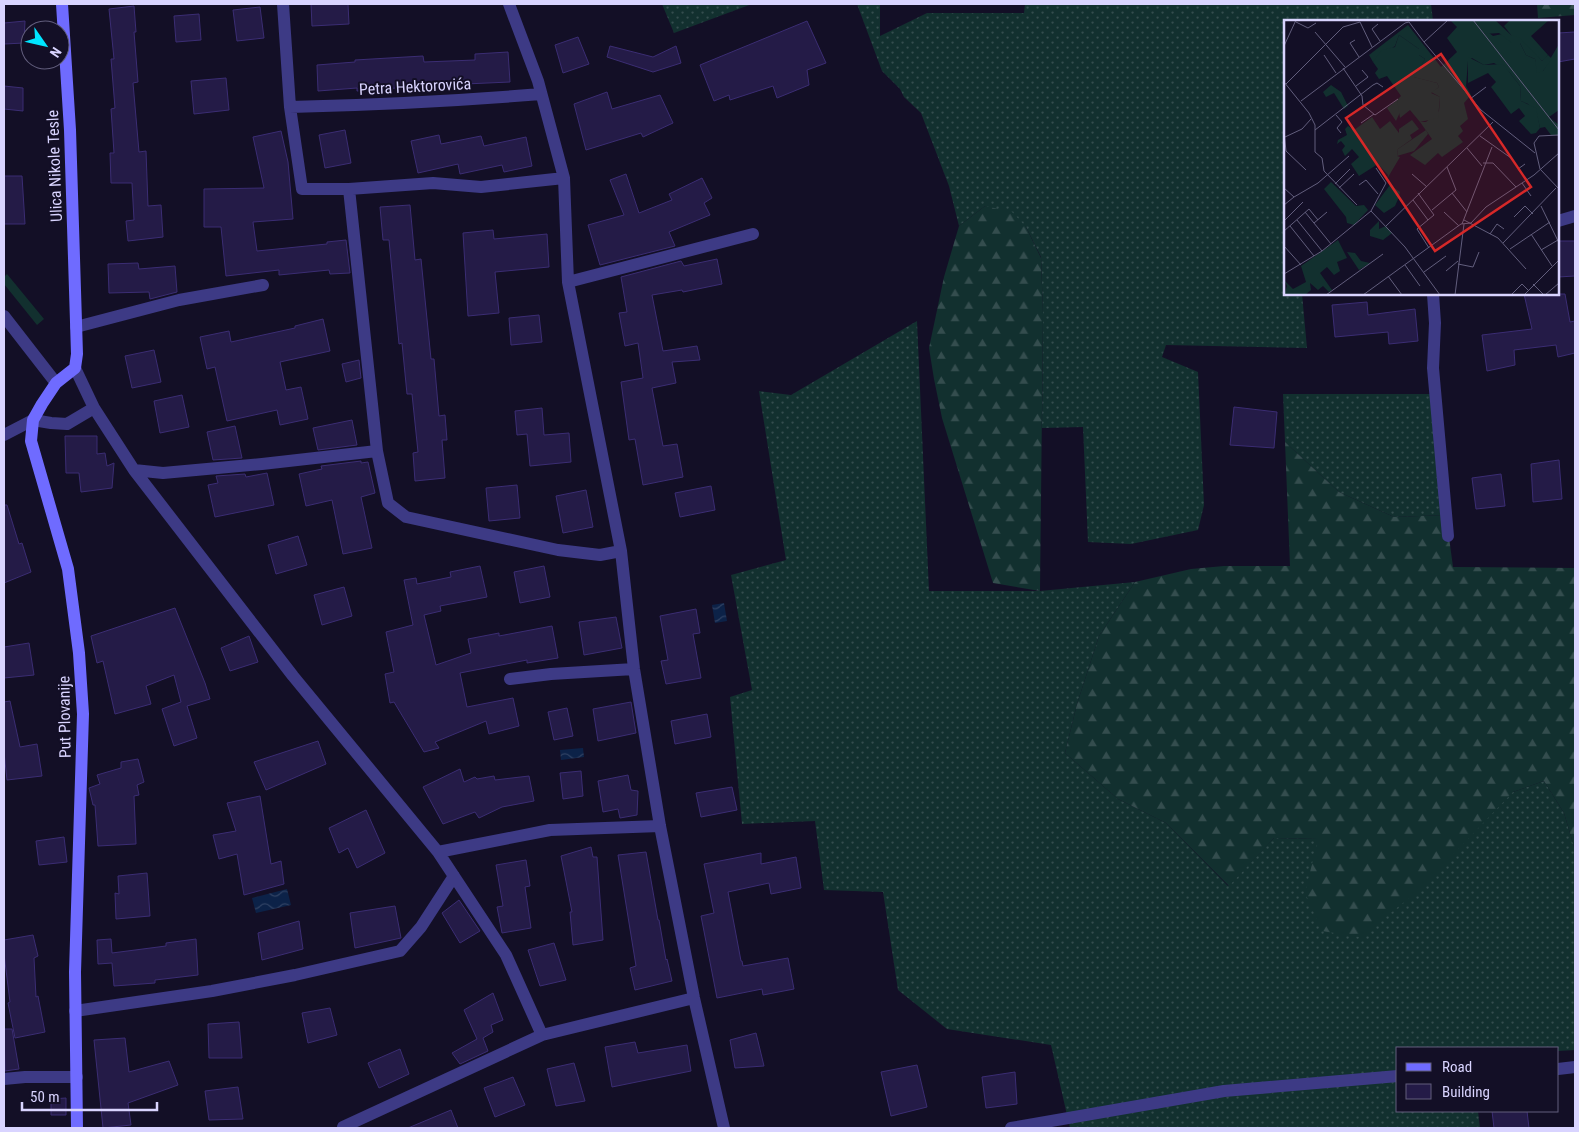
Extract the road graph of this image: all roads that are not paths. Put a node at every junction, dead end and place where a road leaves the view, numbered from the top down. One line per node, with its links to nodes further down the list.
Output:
1 (62, 4): 15 (street, Ulica Nikole Tesle)
2 (283, 4): 5 (street)
3 (509, 4): 4 (street)
4 (541, 94): 5 (street, Petra Hektorovića); 6 (street)
5 (290, 107): 7 (street)
6 (564, 178): 7 (street); 11 (street)
7 (349, 189): 21 (street)
8 (1575, 216): 9 (street)
9 (1559, 221)
10 (753, 234): 11 (street)
11 (568, 282): 24 (street)
12 (263, 285): 15 (street)
13 (1433, 295): 23 (street)
14 (4, 316): 17 (street)
15 (76, 327): 16 (street)
16 (74, 368): 17 (street, Put Plovanije); 18 (street)
17 (56, 383): 19 (street, Put Plovanije)
18 (94, 408): 19 (street); 22 (street)
19 (33, 420): 20 (street); 31 (street, Put Plovanije)
20 (4, 435)
21 (377, 451): 22 (street); 24 (street)
22 (134, 470): 28 (street)
23 (1448, 536)
24 (621, 551): 25 (street)
25 (634, 669): 26 (street); 27 (street)
26 (510, 679)
27 (660, 826): 28 (street); 30 (street)
28 (438, 852): 29 (street)
29 (454, 876): 31 (street); 32 (street)
30 (694, 998): 32 (street); 41 (street)
31 (75, 1011): 36 (street, Put Plovanije)
32 (542, 1035): 39 (street)
33 (1575, 1068): 34 (street)
34 (1559, 1069)
35 (1396, 1076): 38 (street)
36 (77, 1077): 37 (street); 40 (street, Put Plovanije)
37 (4, 1078)
38 (1049, 1124): 42 (street)
39 (343, 1127)
40 (77, 1128)
41 (724, 1128)
42 (1011, 1128)

